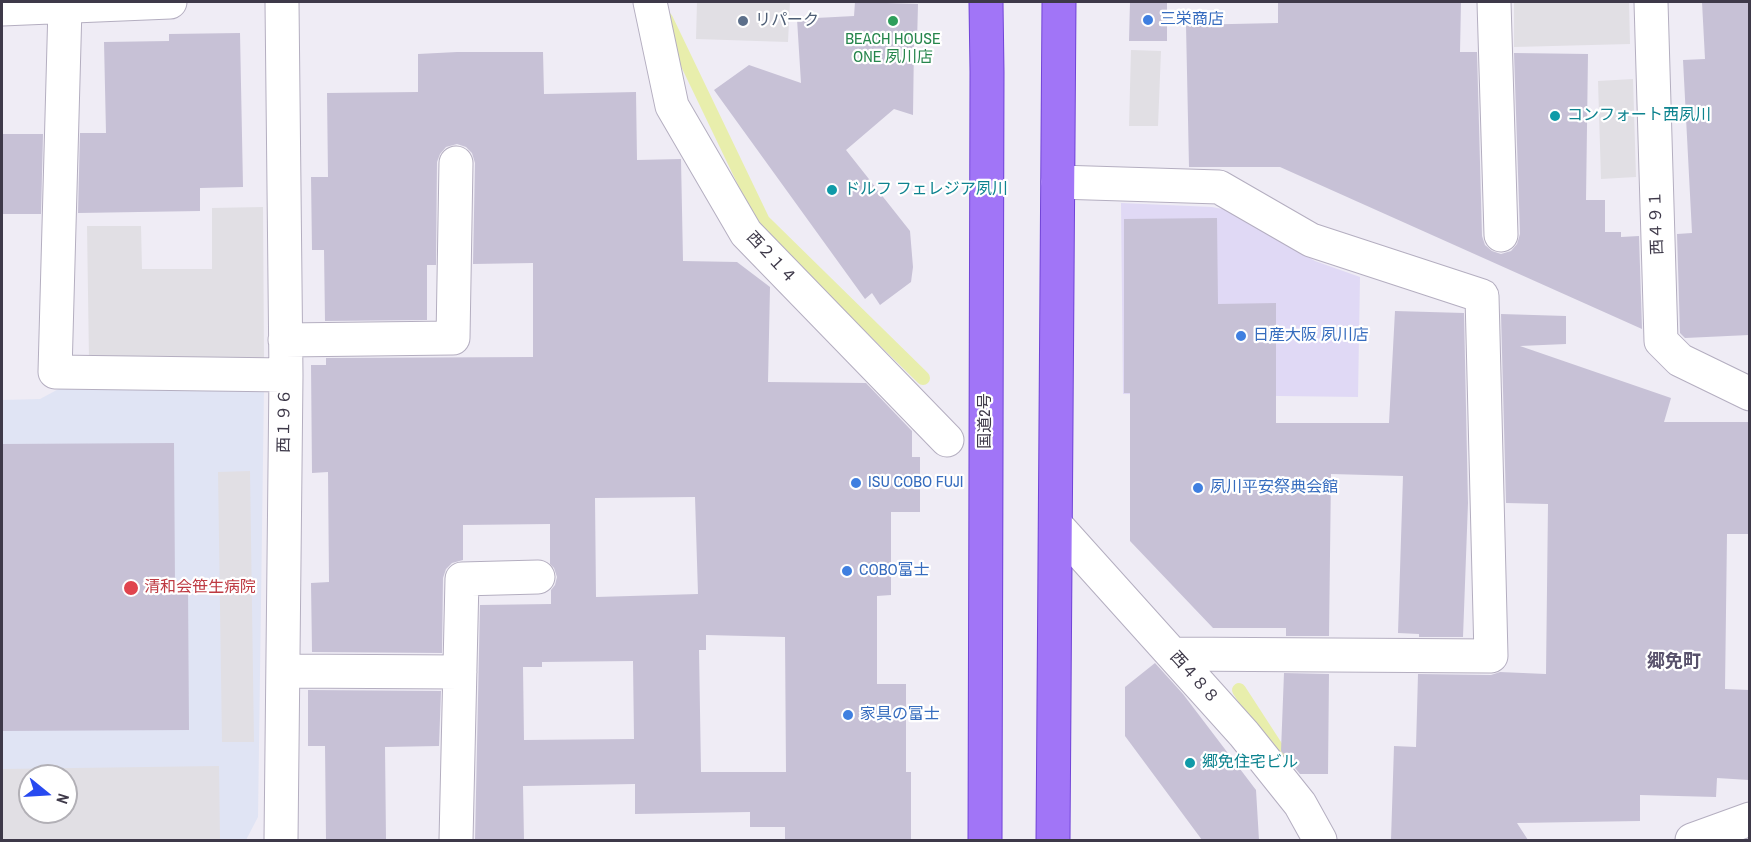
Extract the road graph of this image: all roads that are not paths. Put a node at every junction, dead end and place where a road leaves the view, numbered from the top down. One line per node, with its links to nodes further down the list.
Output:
1 (171, 2): 8 (street)
2 (282, 2): 13 (street, 西１９６)
3 (650, 2): 16 (street, 西２１４)
4 (986, 2): 25 (highway, 国道2号)
5 (1059, 2): 11 (highway)
6 (1494, 2): 12 (street)
7 (1651, 2): 15 (street, 西４９１)
8 (64, 7): 9 (street); 14 (street)
9 (2, 9)
10 (456, 163): 13 (street)
11 (1058, 183): 17 (highway); 19 (street)
12 (1501, 235)
13 (285, 340): 14 (street, 西１９６)
14 (285, 375): 20 (street, 西１９６)
15 (1749, 394)
16 (947, 440)
17 (1056, 525): 19 (street, 西４８８); 26 (highway)
18 (538, 577): 21 (street)
19 (1172, 654): 27 (street, 西４８８)
20 (283, 671): 21 (street); 23 (street, 西１９６)
21 (460, 672): 24 (street)
22 (1749, 819): 28 (street)
23 (281, 840)
24 (456, 840)
25 (984, 840)
26 (1053, 840)
27 (1320, 840)
28 (1692, 840)

